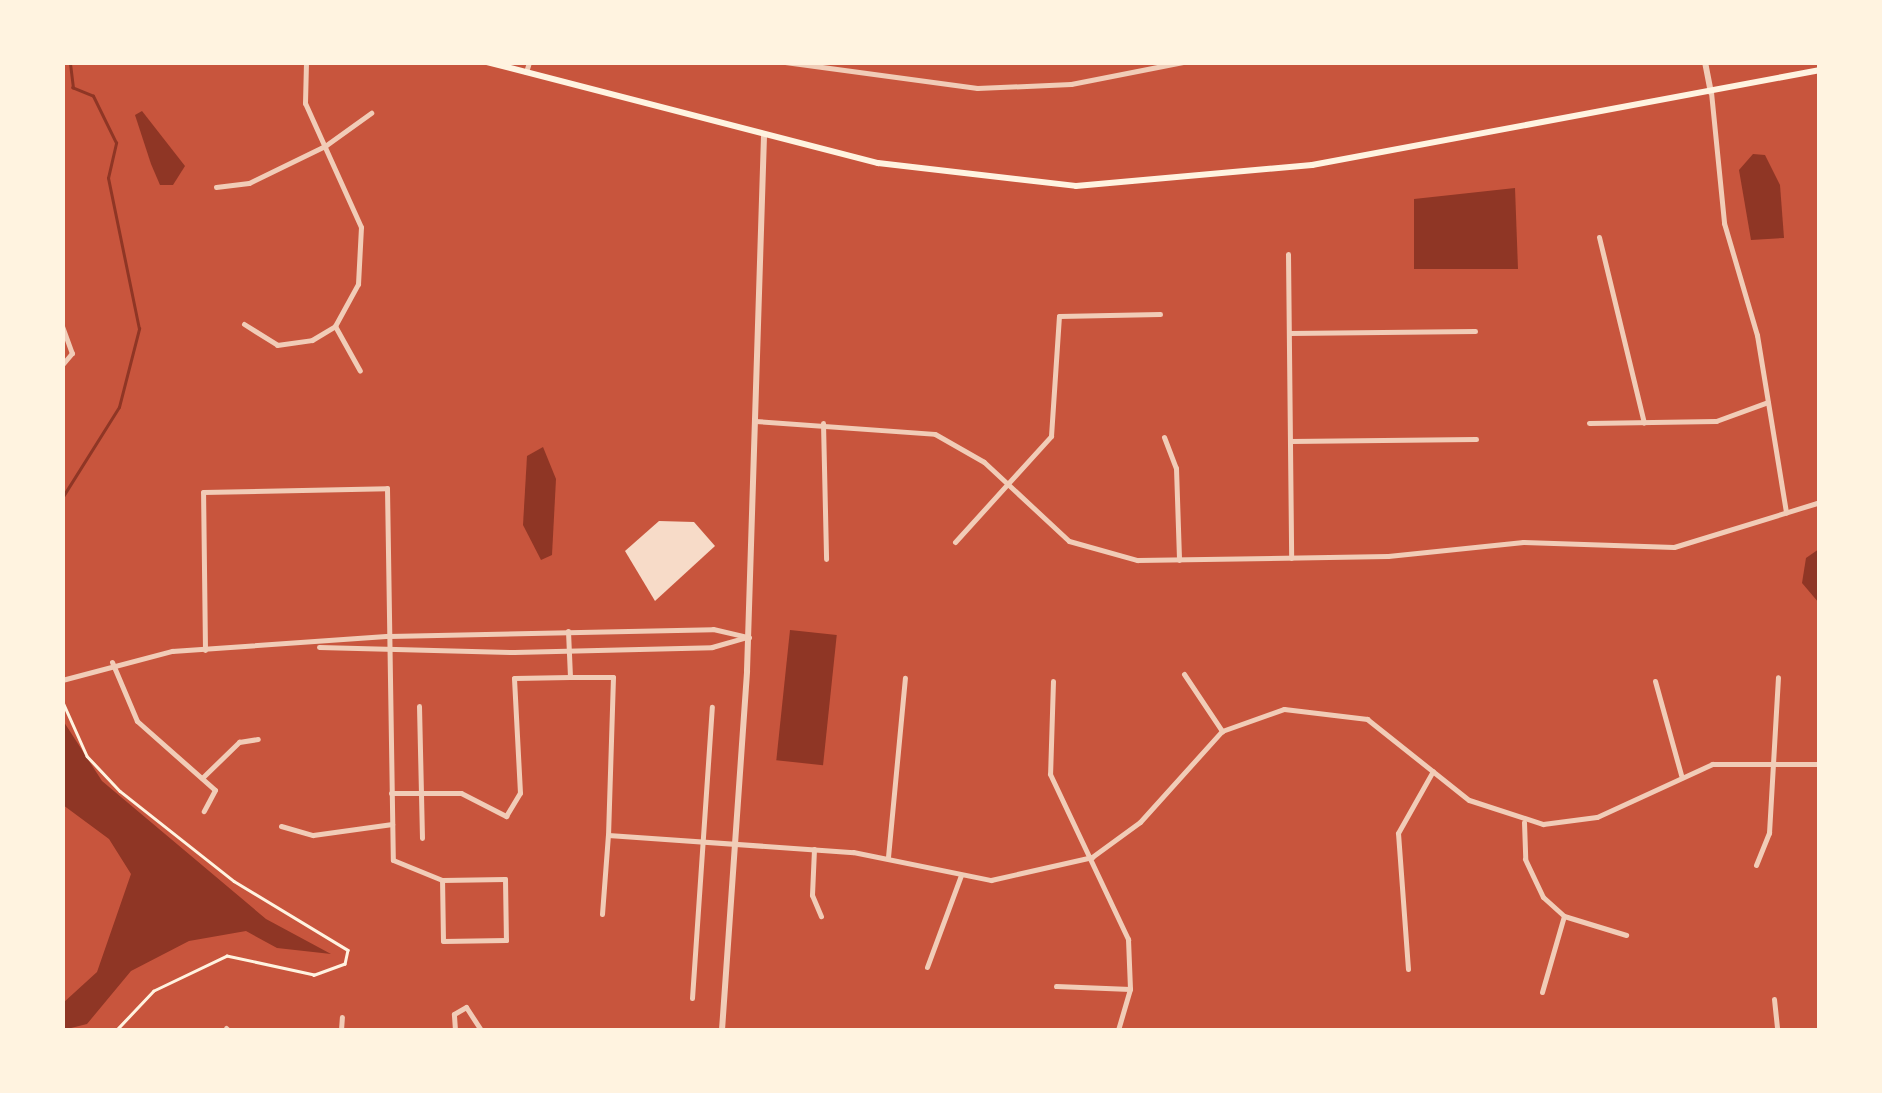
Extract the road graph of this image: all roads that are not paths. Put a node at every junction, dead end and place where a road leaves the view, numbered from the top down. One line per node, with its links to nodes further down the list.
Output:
1 (306, 62): 12 (street)
2 (487, 62): 8 (main road)
3 (529, 62): 8 (street)
4 (785, 62): 5 (street)
5 (1183, 62)
6 (1706, 62): 9 (street)
7 (1820, 70): 9 (main road)
8 (526, 72): 11 (main road)
9 (1711, 92): 11 (main road); 24 (street)
10 (370, 113): 12 (street)
11 (764, 135): 25 (street)
12 (325, 146): 13 (street); 19 (street)
13 (216, 187)
14 (1599, 237): 26 (street)
15 (1288, 254): 21 (street)
16 (1160, 314): 32 (street)
17 (244, 324): 19 (street)
18 (62, 326): 22 (street)
19 (336, 326): 23 (street)
20 (1475, 331): 21 (street)
21 (1289, 333): 31 (street)
22 (62, 364)
23 (360, 371)
24 (1768, 402): 26 (street); 34 (street)
25 (752, 421): 28 (street); 41 (street)
26 (1644, 422): 27 (street)
27 (1588, 423)
28 (823, 424): 32 (street); 37 (street)
29 (1164, 437): 38 (street)
30 (1476, 439): 31 (street)
31 (1290, 441): 36 (street)
32 (1011, 489): 35 (street); 38 (street)
33 (1820, 502): 34 (street)
34 (1786, 513): 36 (street)
35 (955, 542)
36 (1290, 558): 38 (street)
37 (826, 559)
38 (1179, 560)
39 (568, 631): 40 (street); 41 (street); 44 (street)
40 (389, 636): 42 (street); 43 (street); 45 (street)
41 (749, 636): 44 (street); 72 (street)
42 (308, 646): 43 (street); 45 (street)
43 (205, 650): 46 (street)
44 (568, 650): 45 (street); 48 (street)
45 (389, 653): 64 (street)
46 (112, 662): 51 (street); 62 (street)
47 (1184, 674): 56 (street)
48 (570, 677): 63 (street); 69 (street)
49 (1778, 677): 58 (street)
50 (905, 678): 74 (street)
51 (62, 680)
52 (1053, 681): 75 (street)
53 (1655, 681): 61 (street)
54 (419, 706): 63 (street)
55 (712, 707): 71 (street)
56 (1222, 731): 60 (street); 75 (street)
57 (258, 739): 62 (street)
58 (1774, 762): 59 (street); 61 (street); 76 (street)
59 (1820, 764)
60 (1433, 771): 66 (street); 84 (street)
61 (1681, 775): 66 (street)
62 (202, 778): 65 (street)
63 (421, 791): 64 (street); 70 (street)
64 (392, 793): 67 (street)
65 (204, 812)
66 (1524, 822): 81 (street)
67 (392, 824): 68 (street); 78 (street)
68 (281, 826)
69 (608, 835): 71 (street); 79 (street)
70 (422, 838)
71 (703, 841): 72 (street); 88 (street)
72 (735, 843): 73 (street); 94 (street)
73 (814, 849): 74 (street); 80 (street)
74 (888, 857): 77 (street)
75 (1092, 857): 77 (street); 86 (street)
76 (1756, 865)
77 (961, 875): 83 (street)
78 (442, 880): 78 (street)
79 (602, 914)
80 (821, 916)
81 (1564, 916): 82 (street); 87 (street)
82 (1626, 935)
83 (927, 967)
84 (1408, 969)
85 (1056, 986): 86 (street)
86 (1130, 989): 95 (street)
87 (1542, 992)
88 (692, 998)
89 (1774, 999): 96 (street)
90 (342, 1017): 91 (street)
91 (341, 1030)
92 (454, 1030): 93 (street)
93 (482, 1030)
94 (722, 1030)
95 (1118, 1030)
96 (1777, 1030)

